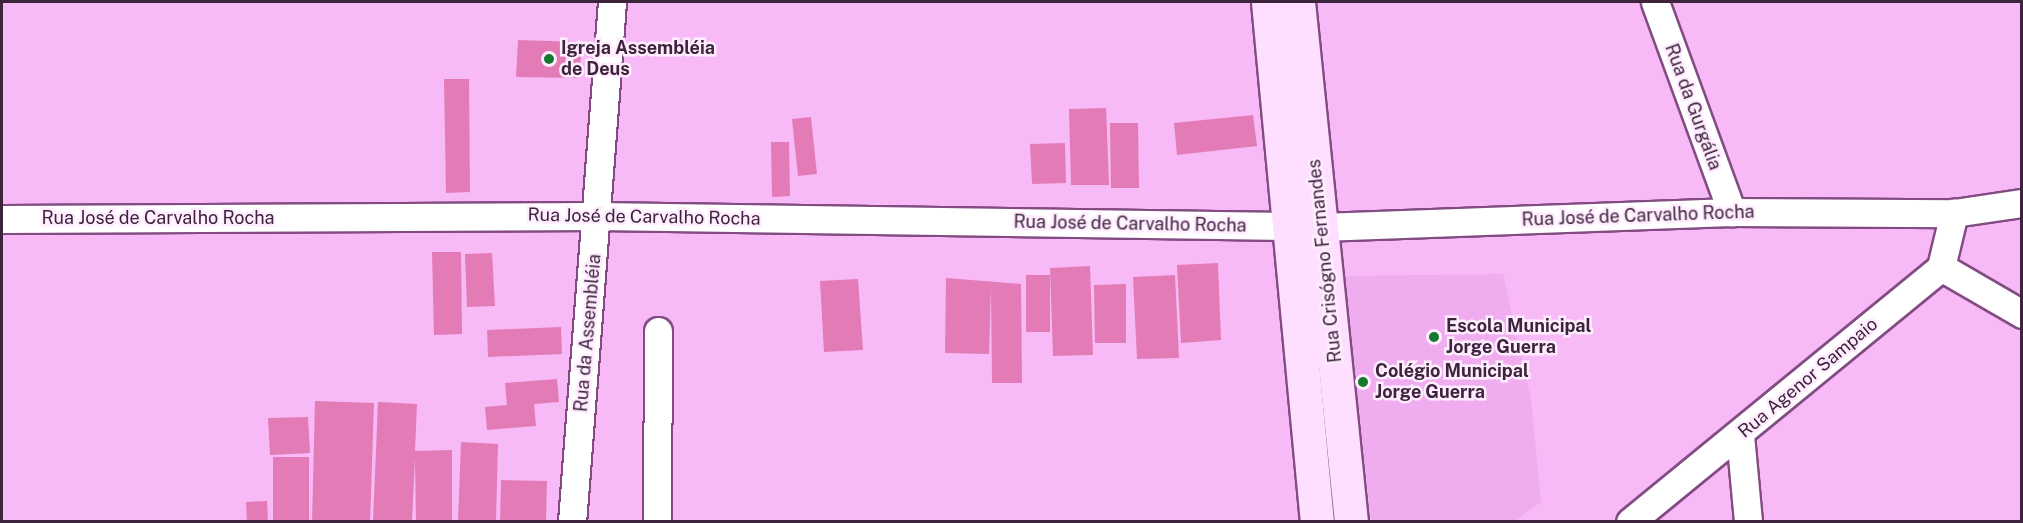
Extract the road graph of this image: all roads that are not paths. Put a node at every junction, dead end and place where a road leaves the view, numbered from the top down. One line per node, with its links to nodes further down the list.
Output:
1 (612, 2): 8 (street, Rua da Assembléia)
2 (1268, 2): 10 (street, Rua Crisógno Fernandes)
3 (1298, 2): 11 (street, Rua Crisógno Fernandes)
4 (1655, 2): 6 (street, Rua da Gurgália)
5 (2022, 203): 7 (street, Rua José de Carvalho Rocha)
6 (1732, 212): 7 (street, Rua José de Carvalho Rocha); 11 (street, Rua José de Carvalho Rocha)
7 (1954, 213): 12 (street)
8 (598, 216): 9 (street, Rua José de Carvalho Rocha); 10 (street, Rua José de Carvalho Rocha); 16 (street, Rua da Assembléia)
9 (2, 219)
10 (1287, 226): 18 (street, Rua Crisógno Fernandes)
11 (1321, 227): 19 (street, Rua Crisógno Fernandes)
12 (1941, 267): 13 (street); 15 (street, Rua Agenor Sampaio)
13 (2022, 314)
14 (658, 331): 17 (street)
15 (1740, 435): 20 (street, Rua Agenor Sampaio); 21 (street)
16 (572, 522)
17 (657, 522)
18 (1317, 522)
19 (1352, 522)
20 (1630, 522)
21 (1748, 522)

